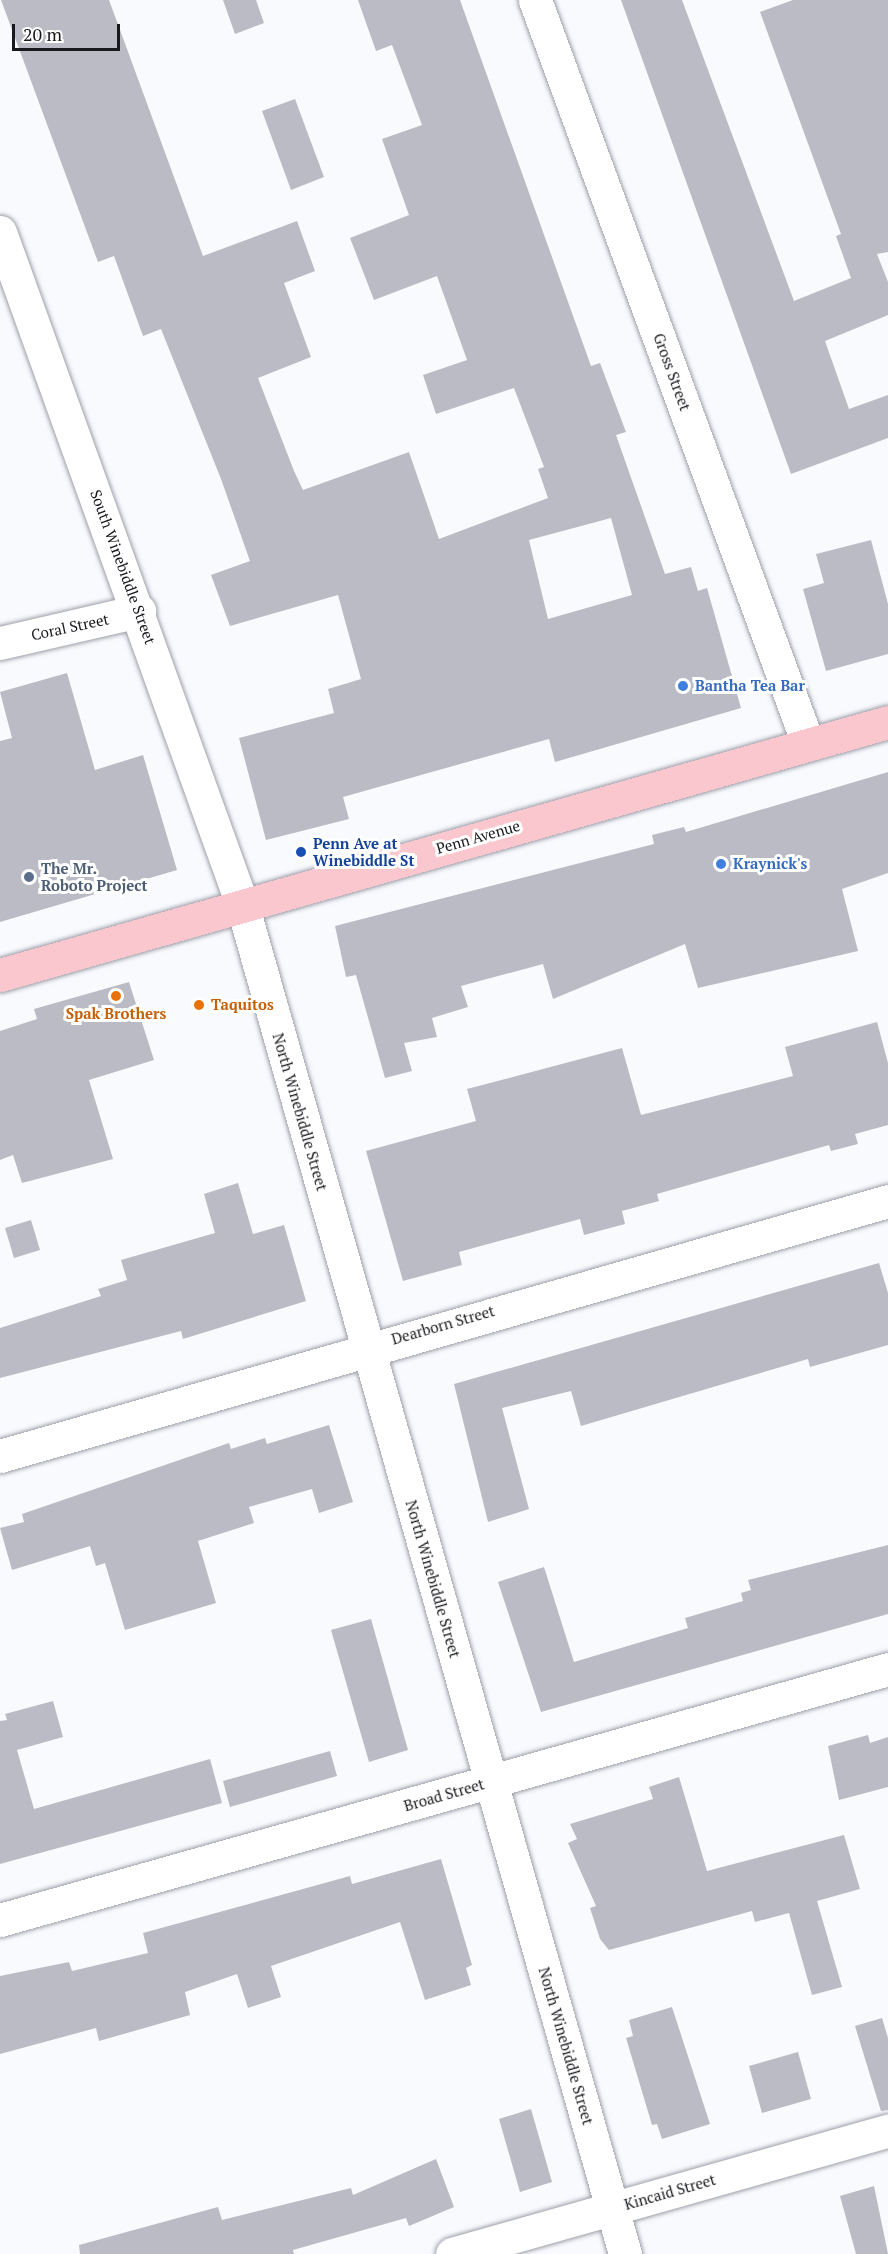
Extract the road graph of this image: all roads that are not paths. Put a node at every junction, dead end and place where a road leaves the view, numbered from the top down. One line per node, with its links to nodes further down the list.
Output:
1 (535, 0): 6 (street, Gross Street)
2 (0, 232): 3 (street, South Winebiddle Street)
3 (139, 611): 4 (street, Coral Street); 7 (street, South Winebiddle Street)
4 (0, 643)
5 (888, 722): 6 (main road, Penn Avenue)
6 (808, 744): 7 (main road, Penn Avenue)
7 (242, 904): 8 (main road, Penn Avenue); 10 (street, North Winebiddle Street)
8 (0, 975)
9 (888, 1201): 10 (street, Dearborn Street)
10 (371, 1346): 11 (street, Dearborn Street); 13 (street, North Winebiddle Street)
11 (0, 1456)
12 (888, 1669): 13 (street, Broad Street)
13 (491, 1781): 14 (street, Broad Street); 16 (street, North Winebiddle Street)
14 (0, 1920)
15 (888, 2131): 16 (street, Kincaid Street)
16 (612, 2209): 17 (street, Kincaid Street); 18 (street, North Winebiddle Street)
17 (452, 2254)
18 (625, 2254)

